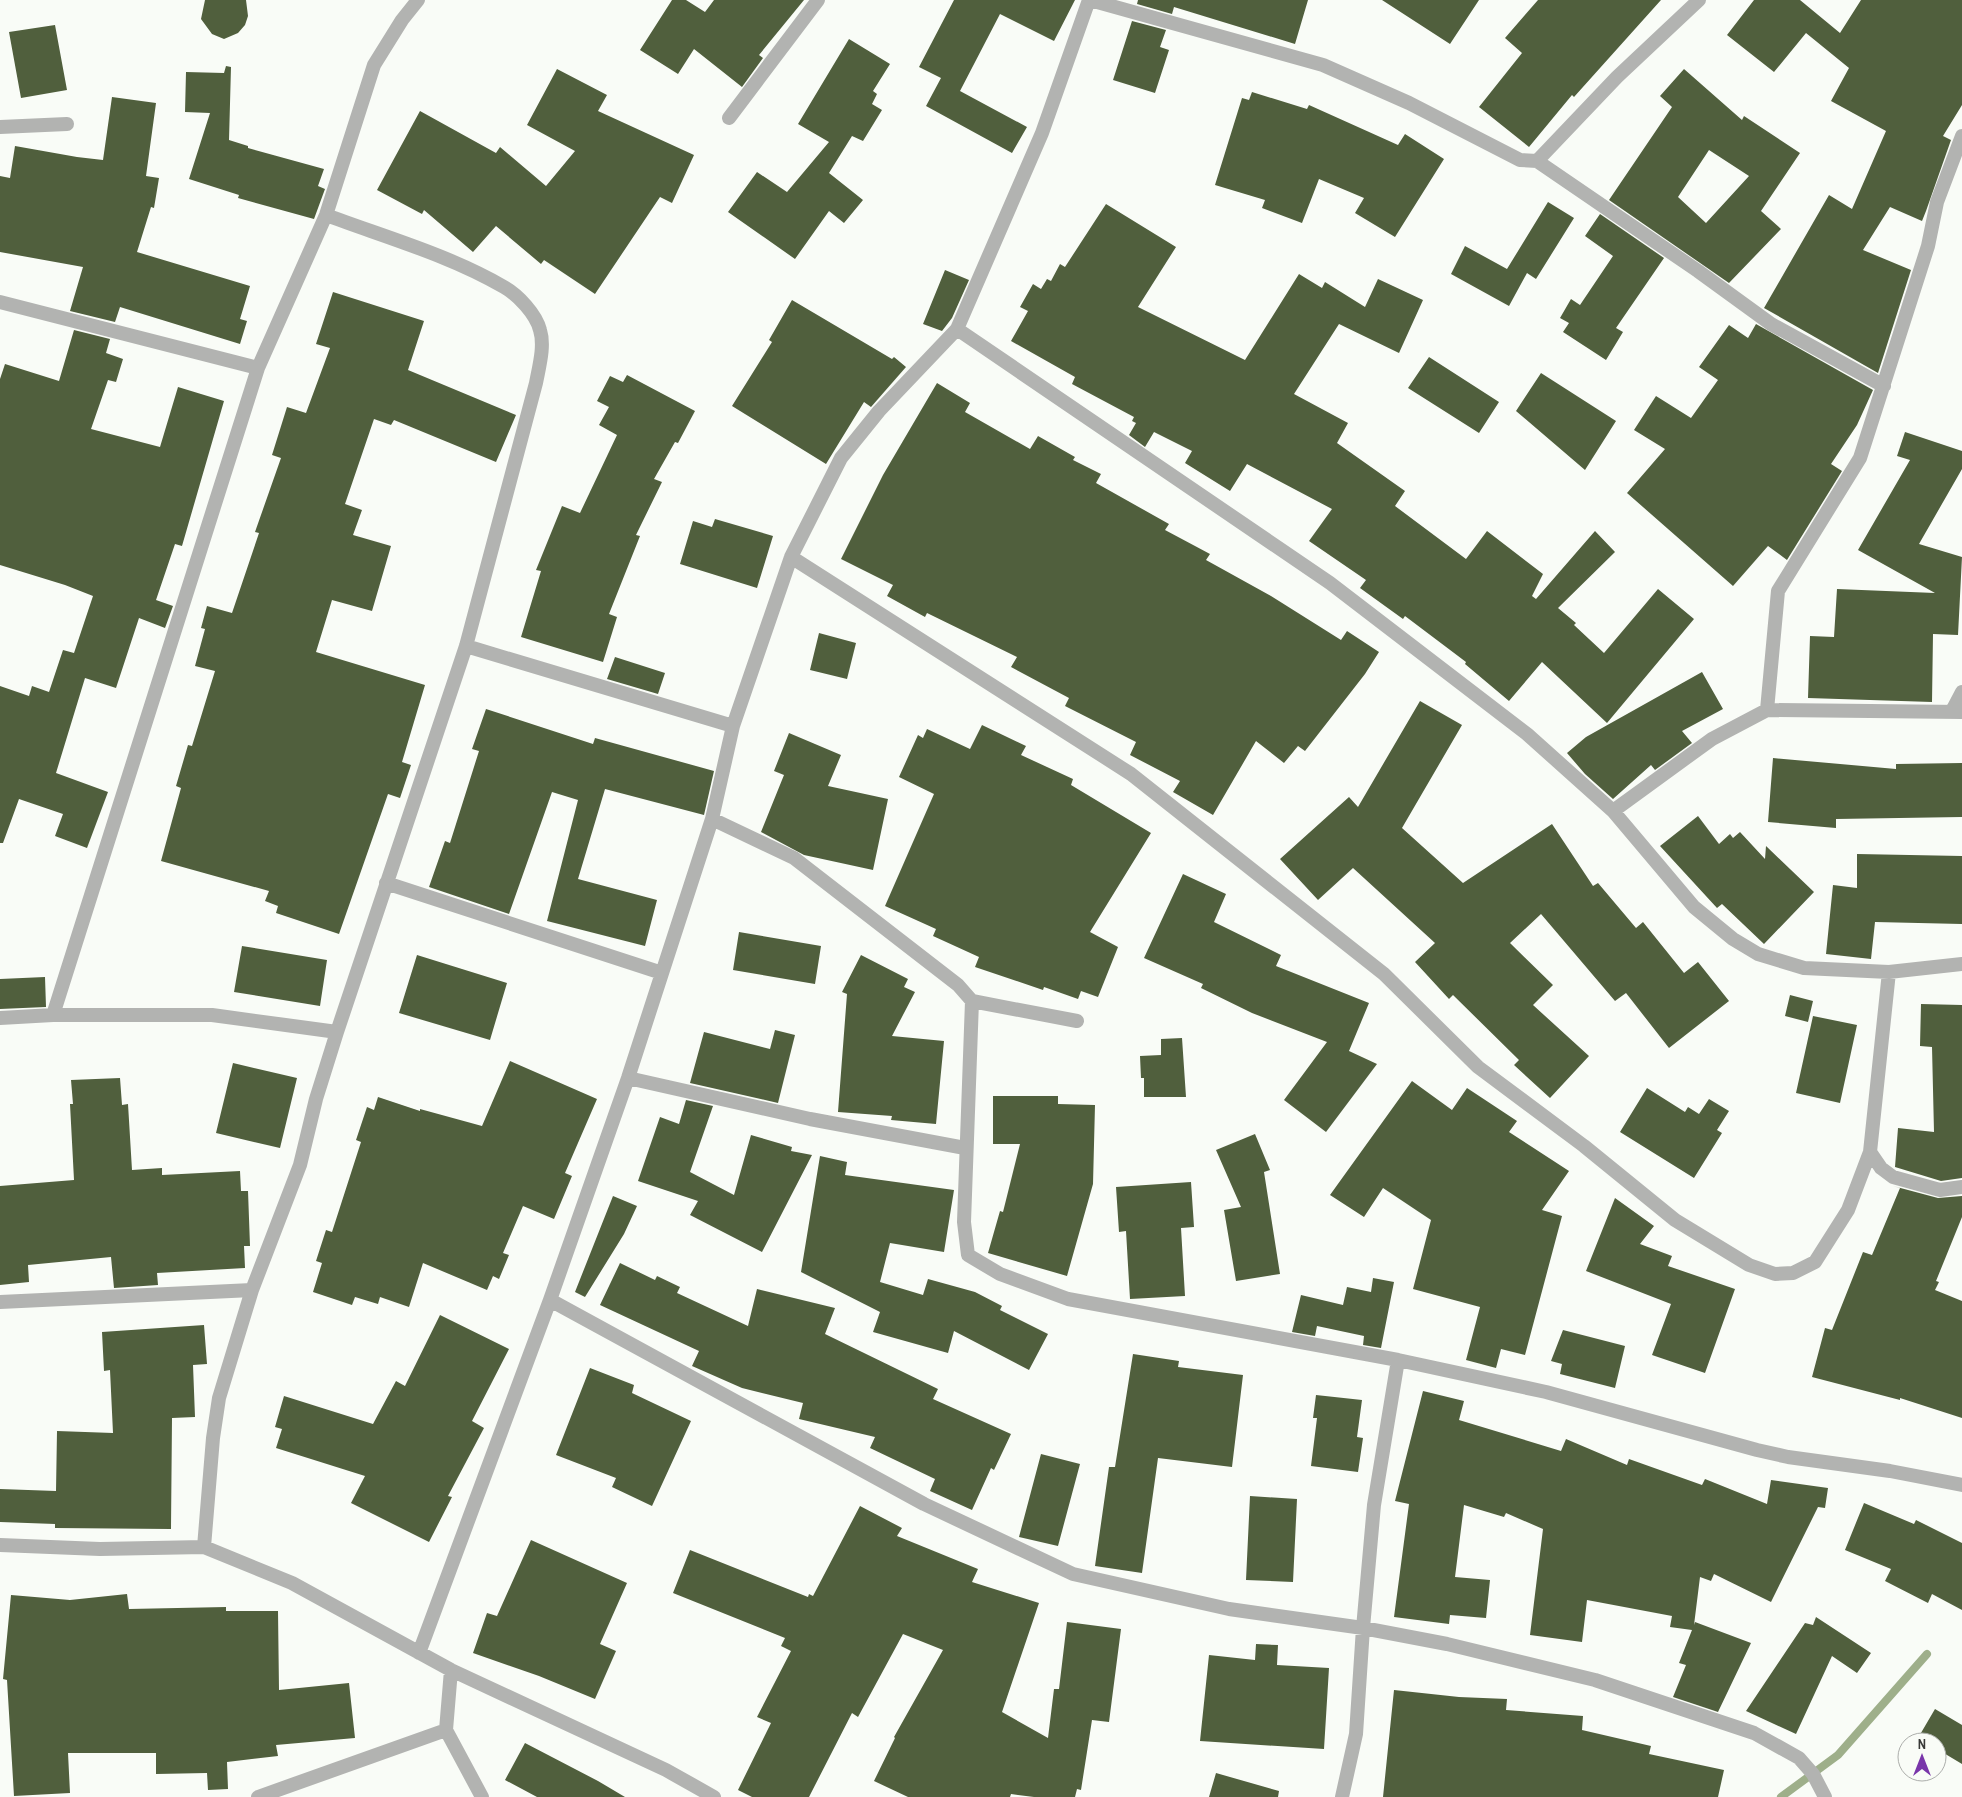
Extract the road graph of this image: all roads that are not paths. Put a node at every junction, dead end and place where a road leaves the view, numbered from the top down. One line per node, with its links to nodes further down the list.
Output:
1 (418, 0): 10 (street)
2 (818, 0): 5 (street)
3 (1090, 0): 9 (street); 12 (street)
4 (1698, 0): 9 (street)
5 (730, 118)
6 (67, 124): 7 (street)
7 (0, 128)
8 (1962, 136): 14 (street)
9 (1537, 161): 14 (street)
10 (326, 215): 13 (street); 16 (street)
11 (0, 302): 13 (street)
12 (957, 329): 15 (street); 21 (street)
13 (258, 368): 28 (street)
14 (1884, 386): 18 (street)
15 (791, 557): 20 (street); 34 (street)
16 (466, 646): 20 (street); 23 (street)
17 (1962, 692): 19 (street)
18 (1767, 710): 19 (street); 21 (street)
19 (1957, 712)
20 (732, 726): 22 (street)
21 (1613, 811): 25 (street)
22 (712, 819): 26 (street); 27 (street)
23 (386, 883): 26 (street); 31 (street)
24 (1962, 964): 25 (street)
25 (1889, 972): 34 (street)
26 (662, 973): 32 (street)
27 (972, 1001): 30 (street); 33 (street)
28 (54, 1015): 29 (street); 31 (street)
29 (0, 1018)
30 (1077, 1020)
31 (337, 1032): 36 (street)
32 (628, 1078): 33 (street); 37 (street)
33 (965, 1148): 39 (street)
34 (1870, 1152): 35 (street)
35 (1962, 1187)
36 (252, 1290): 38 (street); 42 (street)
37 (550, 1300): 43 (street); 44 (street)
38 (0, 1302)
39 (1398, 1360): 40 (street); 43 (street)
40 (1962, 1485)
41 (0, 1545): 42 (street)
42 (204, 1547): 44 (street)
43 (1362, 1628): 50 (street); 51 (street)
44 (419, 1653): 45 (street)
45 (452, 1670): 46 (street); 49 (street)
46 (446, 1730): 47 (street); 48 (street)
47 (258, 1797)
48 (482, 1797)
49 (714, 1797)
50 (1342, 1797)
51 (1825, 1797)

